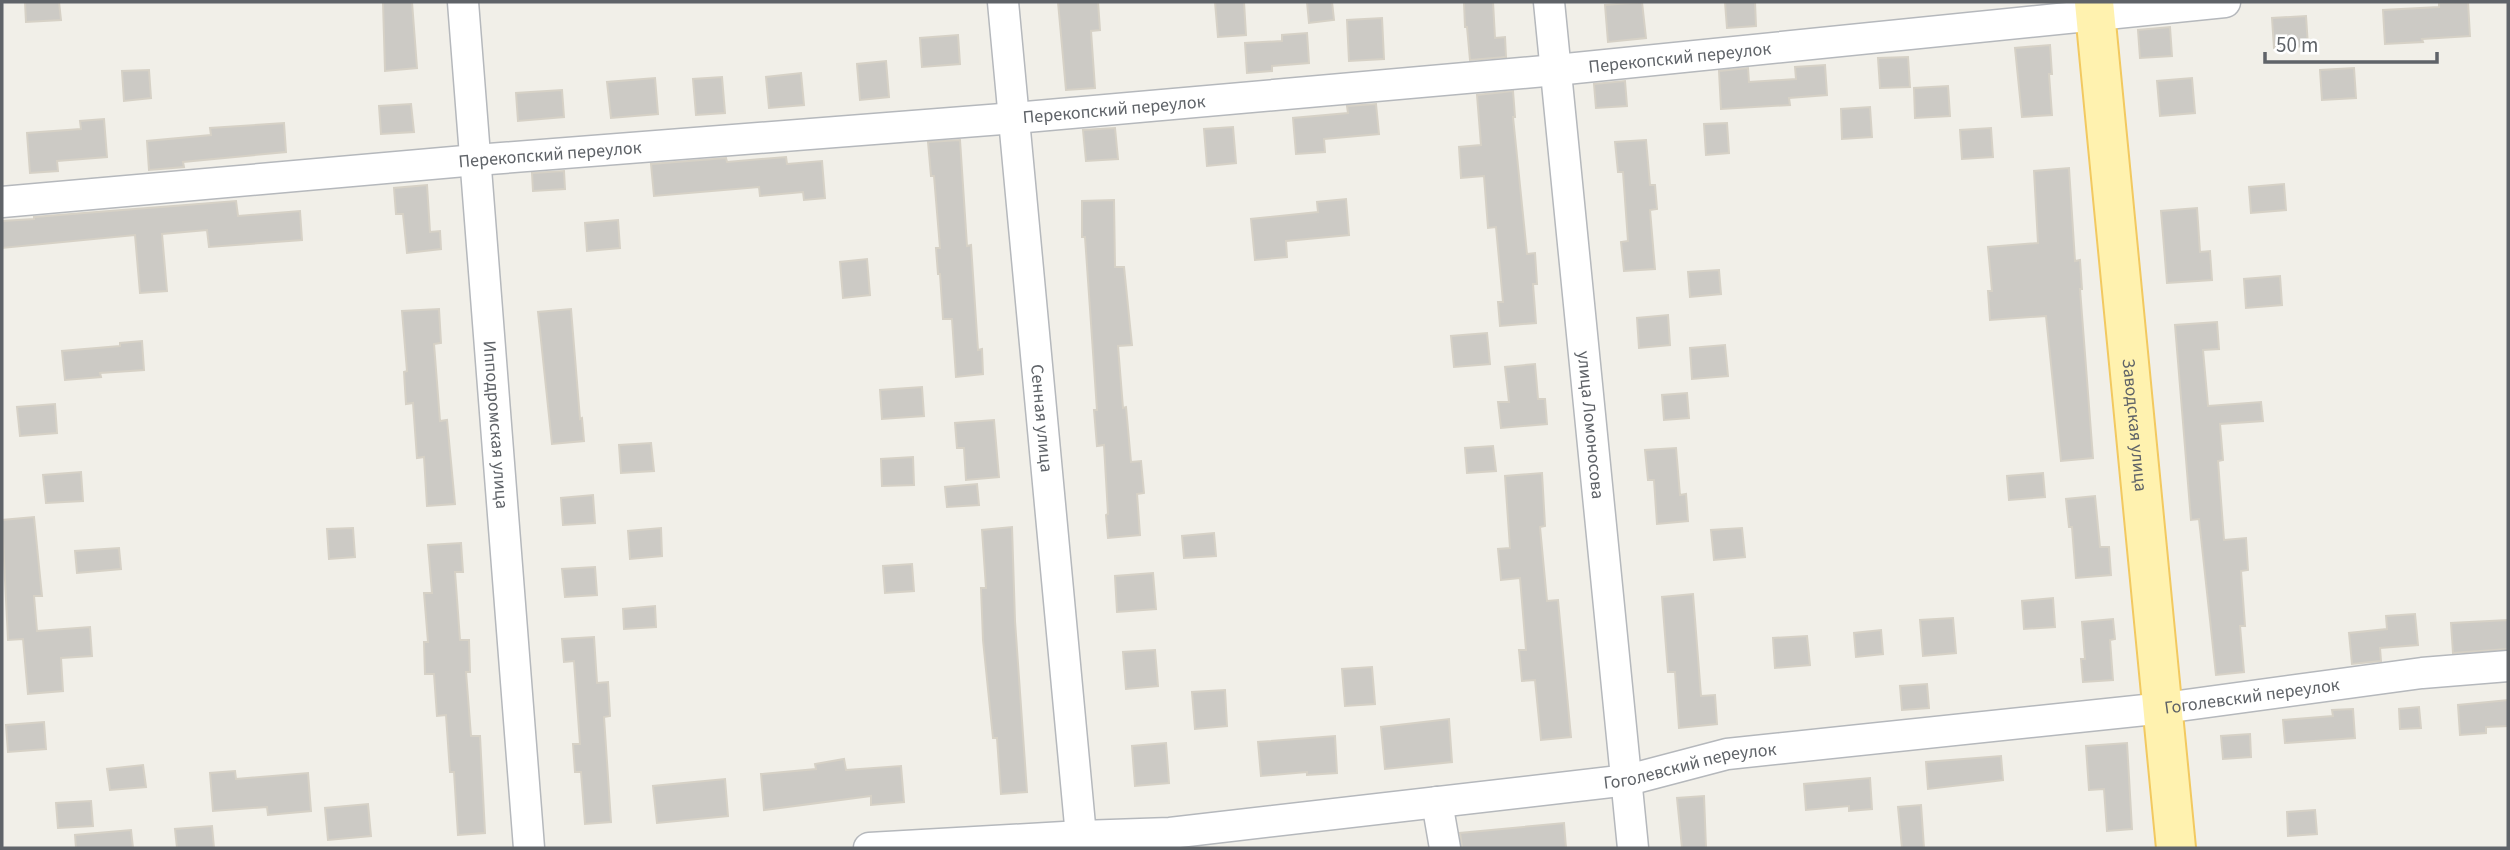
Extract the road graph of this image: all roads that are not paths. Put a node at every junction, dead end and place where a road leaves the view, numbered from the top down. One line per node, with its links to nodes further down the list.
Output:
1 (463, 2): 8 (street, Ипподромская улица)
2 (1003, 2): 7 (street, Сенная улица)
3 (1549, 2): 6 (street, улица Ломоносова)
4 (2225, 2): 5 (street, Перекопский переулок)
5 (2095, 8): 6 (street, Перекопский переулок); 11 (main road, Заводская улица)
6 (1556, 71): 7 (street, Перекопский переулок); 12 (street, улица Ломоносова)
7 (1015, 118): 8 (street, Перекопский переулок); 14 (street, Сенная улица)
8 (475, 160): 9 (street, Перекопский переулок); 16 (street, Ипподромская улица)
9 (2, 202)
10 (2508, 666): 11 (street, Гоголевский переулок)
11 (2164, 708): 12 (street, Гоголевский переулок); 20 (main road, Заводская улица)
12 (1628, 780): 13 (street, Гоголевский переулок); 19 (street, улица Ломоносова)
13 (1437, 802): 15 (street, Гоголевский переулок); 18 (street)
14 (1074, 840): 15 (street, Гоголевский переулок); 17 (street, Гоголевский переулок)
15 (1170, 841)
16 (529, 848)
17 (869, 848)
18 (1445, 848)
19 (1633, 848)
20 (2176, 848)

